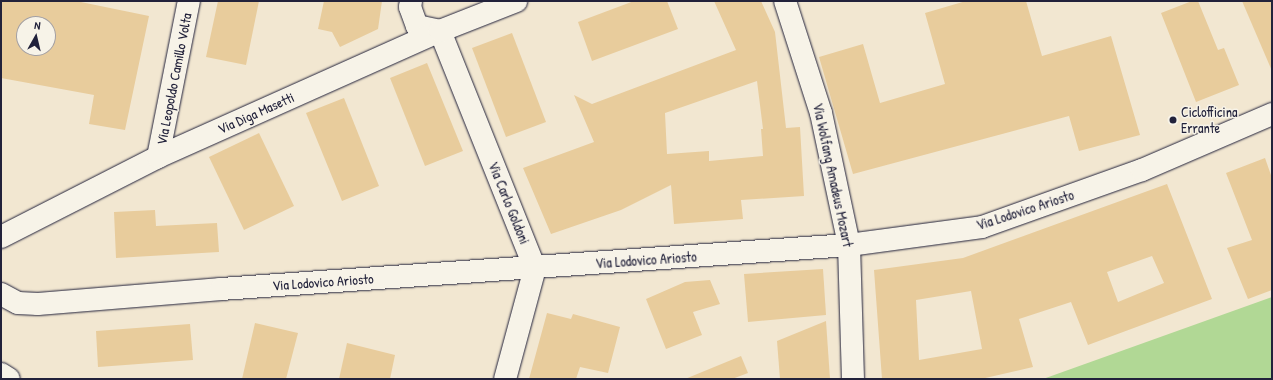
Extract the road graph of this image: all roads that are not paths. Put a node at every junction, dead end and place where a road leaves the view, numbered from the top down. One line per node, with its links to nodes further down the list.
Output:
1 (189, 1): 7 (street, Via Leopoldo Camillo Volta)
2 (411, 1): 5 (street)
3 (516, 1): 5 (street, Via Diga Masetti)
4 (785, 1): 9 (street, Via Wolfang Amadeus Mozart)
5 (440, 31): 7 (street, Via Diga Masetti); 10 (street, Via Carlo Goldoni)
6 (1272, 114): 9 (street, Via Lodovico Ariosto)
7 (158, 157): 8 (street, Via Diga Masetti)
8 (4, 234)
9 (849, 245): 10 (street, Via Lodovico Ariosto); 17 (street, Via Wolfang Amadeus Mozart)
10 (535, 268): 12 (street, Via Lodovico Ariosto); 16 (street)
11 (1, 294): 12 (street, Via Lodovico Ariosto)
12 (38, 304): 13 (street)
13 (1, 308)
14 (1, 374): 15 (street)
15 (9, 379)
16 (505, 379)
17 (853, 379)

